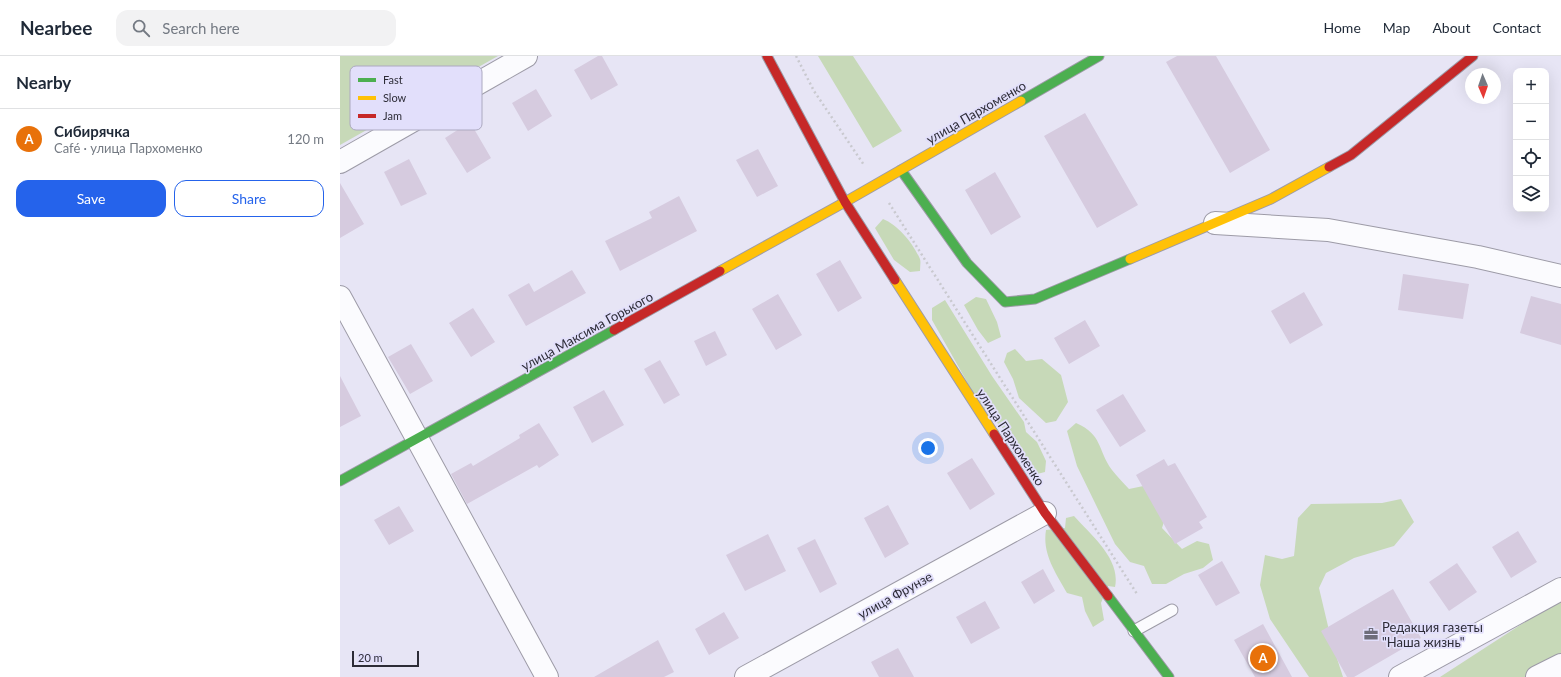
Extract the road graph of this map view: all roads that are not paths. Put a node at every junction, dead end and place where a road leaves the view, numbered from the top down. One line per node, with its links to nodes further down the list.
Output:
1 (526, 56): 5 (street)
2 (767, 56): 9 (street, улица Пархоменко)
3 (1099, 56): 8 (street, улица Пархоменко)
4 (1473, 56): 10 (street)
5 (482, 81)
6 (396, 130): 7 (street)
7 (340, 162)
8 (901, 170): 9 (street, улица Пархоменко); 10 (street)
9 (845, 202): 13 (street, улица Максима Горького); 15 (street, улица Пархоменко)
10 (1214, 223): 11 (street)
11 (1561, 276)
12 (340, 297): 13 (street)
13 (417, 440): 14 (street, улица Максима Горького); 20 (street)
14 (340, 481)
15 (1045, 513): 18 (street, улица Пархоменко); 21 (street, улица Фрунзе)
16 (1561, 589): 23 (street)
17 (1172, 610): 18 (lane)
18 (1134, 631): 22 (street, улица Пархоменко)
19 (1561, 664): 24 (street)
20 (548, 677)
21 (746, 677)
22 (1169, 677)
23 (1400, 677)
24 (1537, 677)

